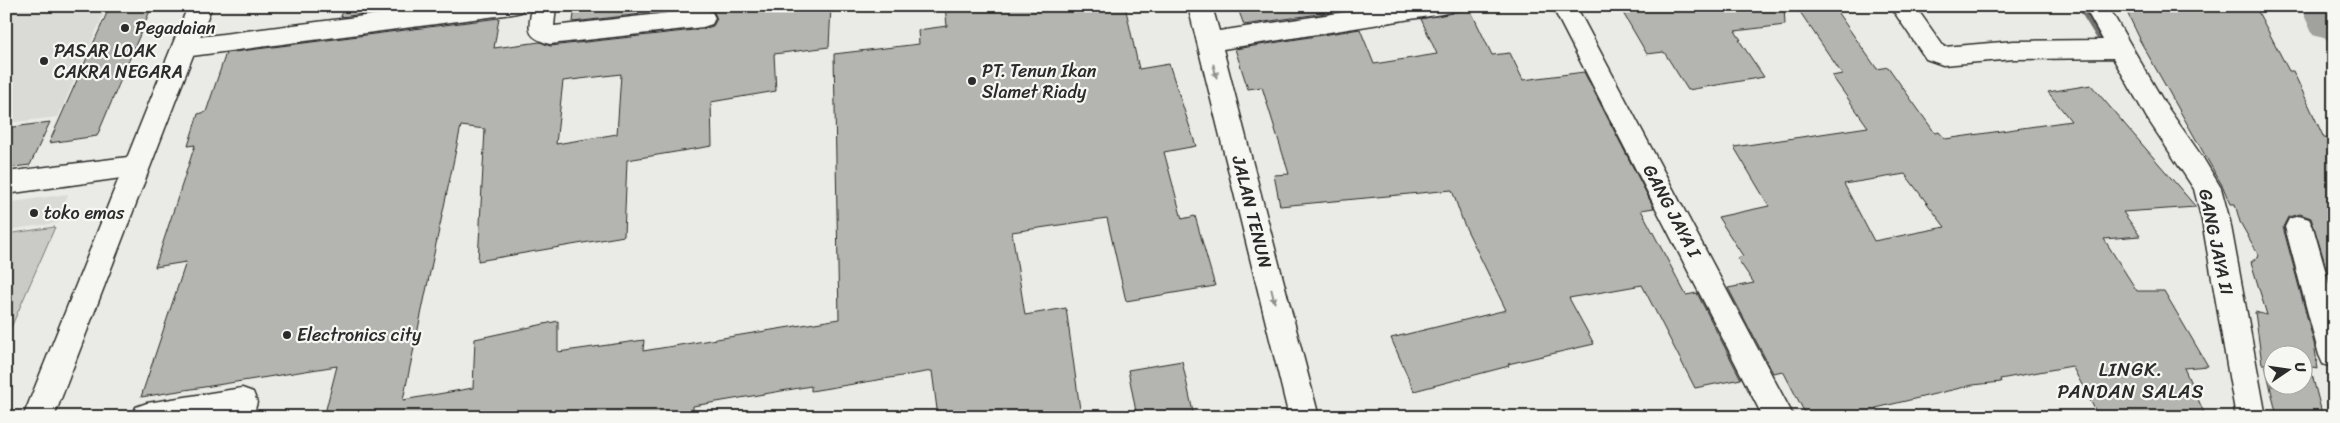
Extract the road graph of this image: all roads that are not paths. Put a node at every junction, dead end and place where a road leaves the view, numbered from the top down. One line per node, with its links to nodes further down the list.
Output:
1 (200, 6): 11 (street)
2 (512, 6): 11 (street)
3 (544, 6): 9 (street)
4 (1200, 6): 10 (street, JALAN TENUN)
5 (1442, 6): 10 (street)
6 (1564, 6): 21 (street, GANG JAYA I)
7 (1902, 6): 12 (street)
8 (2096, 6): 12 (street, GANG JAYA II)
9 (703, 18)
10 (1208, 42): 20 (street, JALAN TENUN, one-way to 20)
11 (184, 48): 13 (street)
12 (2116, 49): 22 (street, GANG JAYA II)
13 (136, 166): 14 (street); 17 (street)
14 (6, 183)
15 (2299, 227): 16 (street)
16 (2334, 355)
17 (38, 417)
18 (147, 417): 19 (street)
19 (237, 417)
20 (1304, 417)
21 (1779, 417)
22 (2251, 417)

